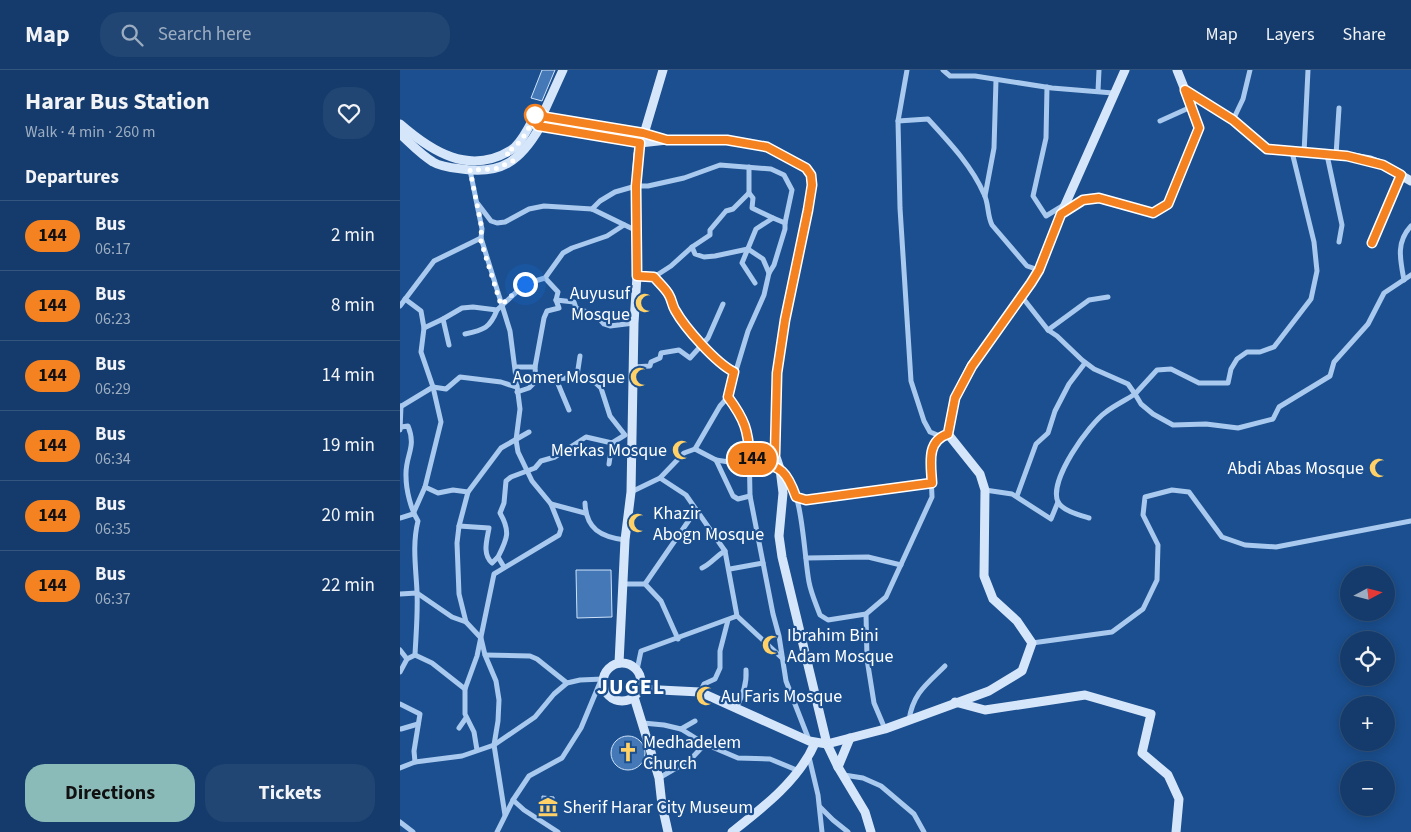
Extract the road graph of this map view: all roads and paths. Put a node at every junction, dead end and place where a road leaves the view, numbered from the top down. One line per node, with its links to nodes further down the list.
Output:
1 (563, 70): 17 (street)
2 (663, 70): 24 (street)
3 (907, 70): 20 (street)
4 (943, 70): 10 (street)
5 (1099, 70): 13 (street)
6 (1124, 70): 14 (street)
7 (1177, 70): 12 (street)
8 (1250, 70): 19 (street)
9 (1308, 70): 30 (street)
10 (996, 80): 11 (street); 41 (street)
11 (1047, 87): 13 (street); 42 (street)
12 (1185, 90): 15 (street); 19 (street)
13 (1098, 91): 14 (street)
14 (1114, 93): 42 (street)
15 (1191, 107): 18 (street); 45 (street)
16 (1339, 108): 31 (street)
17 (545, 115): 21 (street); 22 (street)
18 (1160, 120)
19 (1233, 120): 29 (street)
20 (898, 121): 41 (street); 95 (street)
21 (538, 124): 25 (street); 28 (street); 33 (street)
22 (591, 125): 24 (street); 25 (street)
23 (401, 131): 32 (street); 34 (street)
24 (643, 133): 26 (street); 27 (street)
25 (588, 134): 27 (street)
26 (667, 140): 27 (street); 103 (street)
27 (640, 143): 39 (street)
28 (506, 152): 32 (street); 33 (street)
29 (1292, 152): 30 (street); 89 (street)
30 (1304, 153): 31 (street)
31 (1332, 155): 37 (street); 52 (street)
32 (450, 157): 34 (street)
33 (513, 161): 36 (street)
34 (446, 167): 36 (street)
35 (749, 167): 39 (street); 40 (street); 47 (street)
36 (470, 170): 43 (street)
37 (1401, 175): 38 (street); 53 (street)
38 (1411, 181)
39 (636, 186): 44 (street); 50 (street)
40 (749, 193): 46 (street); 54 (street)
41 (985, 196): 56 (street)
42 (1067, 203): 45 (street)
43 (477, 204): 44 (street); 51 (street)
44 (592, 209): 48 (street)
45 (1061, 214): 56 (street)
46 (773, 218): 47 (street); 55 (street)
47 (785, 223): 57 (street)
48 (624, 225): 50 (street); 61 (street)
49 (1411, 226): 62 (street)
50 (638, 232): 58 (street)
51 (480, 238): 66 (street); 70 (street)
52 (1339, 242)
53 (1372, 243)
54 (692, 247): 55 (street); 60 (street)
55 (748, 249): 57 (street); 63 (street)
56 (1039, 270): 64 (street)
57 (769, 273): 83 (street)
58 (637, 276): 60 (street); 72 (street)
59 (1411, 276): 62 (street)
60 (654, 277): 76 (street)
61 (545, 278): 67 (street); 70 (street)
62 (1404, 280): 89 (street)
63 (755, 283)
64 (1022, 297): 74 (street); 95 (street)
65 (1108, 298): 74 (street)
66 (405, 299): 69 (street); 73 (street)
67 (556, 300): 72 (street); 81 (street)
68 (723, 304): 76 (street)
69 (400, 306)
70 (499, 307): 71 (street); 75 (street); 80 (street)
71 (443, 319): 73 (street); 77 (street)
72 (634, 323): 82 (street)
73 (424, 328): 87 (street)
74 (1048, 330): 79 (street)
75 (465, 334)
76 (702, 344): 82 (street); 83 (street)
77 (449, 345)
78 (580, 356): 84 (street)
79 (1085, 362): 89 (street); 113 (street)
80 (516, 367): 81 (street); 88 (street)
81 (535, 367): 86 (street)
82 (632, 367): 111 (street)
83 (734, 372): 90 (street)
84 (577, 376): 85 (street); 97 (street)
85 (556, 379): 86 (street); 92 (street)
86 (536, 381): 88 (street)
87 (433, 387): 88 (street); 91 (street); 108 (street)
88 (517, 390): 96 (street)
89 (1136, 394): 115 (street)
90 (728, 397): 98 (street); 99 (street)
91 (401, 406): 93 (street)
92 (569, 410)
93 (400, 429): 105 (street)
94 (529, 432): 96 (street)
95 (944, 435): 107 (street); 109 (street)
96 (516, 440): 104 (street); 110 (street)
97 (612, 443): 101 (street); 104 (street)
98 (695, 449): 100 (street); 106 (street)
99 (750, 458): 102 (street); 103 (street)
100 (716, 460): 102 (street); 112 (street)
101 (609, 464)
102 (749, 466): 112 (street)
103 (780, 469): 114 (street); 176 (street)
104 (528, 471): 117 (street); 127 (street)
105 (403, 475): 120 (street)
106 (660, 478): 111 (street); 118 (street)
107 (932, 483): 114 (street); 130 (street)
108 (426, 487): 110 (street); 120 (street)
109 (985, 490): 113 (street); 144 (street)
110 (468, 492): 124 (street)
111 (631, 492): 125 (street)
112 (750, 496): 129 (street)
113 (1017, 496): 115 (street)
114 (796, 497): 128 (street)
115 (1058, 502): 122 (street)
116 (584, 503): 119 (street)
117 (551, 504): 119 (street); 131 (street)
118 (696, 510): 126 (street); 135 (street)
119 (585, 513): 125 (street)
120 (413, 514): 121 (street); 136 (street)
121 (400, 518)
122 (1088, 518)
123 (1411, 521): 144 (street)
124 (459, 526): 127 (street); 141 (street)
125 (625, 540): 134 (street)
126 (725, 550): 132 (street); 133 (street)
127 (498, 557): 131 (street)
128 (806, 558): 130 (street); 138 (street)
129 (763, 563): 133 (street); 148 (street)
130 (900, 565): 138 (street)
131 (504, 567): 142 (street)
132 (702, 568)
133 (730, 569): 139 (street)
134 (622, 584): 135 (street); 150 (street)
135 (645, 584): 143 (street)
136 (417, 593): 137 (street); 141 (street); 146 (street)
137 (400, 594)
138 (866, 614): 172 (street)
139 (737, 616): 140 (street); 148 (street)
140 (728, 620): 143 (street); 159 (street)
141 (466, 622): 142 (street)
142 (481, 638): 147 (street); 157 (street)
143 (678, 638): 152 (street)
144 (1032, 643): 161 (street)
145 (400, 650): 149 (street)
146 (415, 655): 149 (street); 157 (street)
147 (485, 655): 156 (street); 177 (street)
148 (782, 658): 174 (street)
149 (407, 659): 154 (street)
150 (619, 663): 152 (street); 155 (street)
151 (945, 666): 165 (street)
152 (637, 670): 158 (street)
153 (746, 670): 163 (street)
154 (400, 672)
155 (602, 680): 156 (street); 160 (street); 186 (street)
156 (567, 683): 177 (street)
157 (465, 689): 164 (street)
158 (640, 689): 159 (street); 160 (street)
159 (700, 692): 163 (street)
160 (634, 697): 167 (street)
161 (955, 702): 165 (street); 199 (street)
162 (400, 704): 168 (street)
163 (736, 708): 174 (street)
164 (466, 718): 169 (street); 178 (street)
165 (910, 720): 172 (street)
166 (695, 721): 171 (street)
167 (643, 723): 171 (street); 185 (street)
168 (418, 724): 170 (street); 180 (street)
169 (459, 728)
170 (401, 729)
171 (681, 729): 175 (street)
172 (885, 729): 173 (street)
173 (850, 738): 176 (street); 181 (street)
174 (812, 742): 176 (street); 179 (street)
175 (706, 744): 183 (street); 185 (street)
176 (827, 744): 181 (street)
177 (494, 745): 178 (street); 188 (street)
178 (477, 750): 180 (street)
179 (809, 757): 183 (street); 187 (street)
180 (415, 762): 182 (street)
181 (838, 767): 184 (street)
182 (400, 768)
183 (800, 771): 194 (street)
184 (843, 775): 197 (street); 198 (street)
185 (659, 778): 193 (street)
186 (513, 800): 188 (street); 192 (street)
187 (820, 807): 195 (street); 196 (street)
188 (505, 815): 190 (street)
189 (400, 822): 191 (street)
190 (499, 831)
191 (412, 832)
192 (558, 832)
193 (668, 832)
194 (732, 832)
195 (822, 832)
196 (848, 832)
197 (870, 832)
198 (924, 832)
199 (1176, 832)

